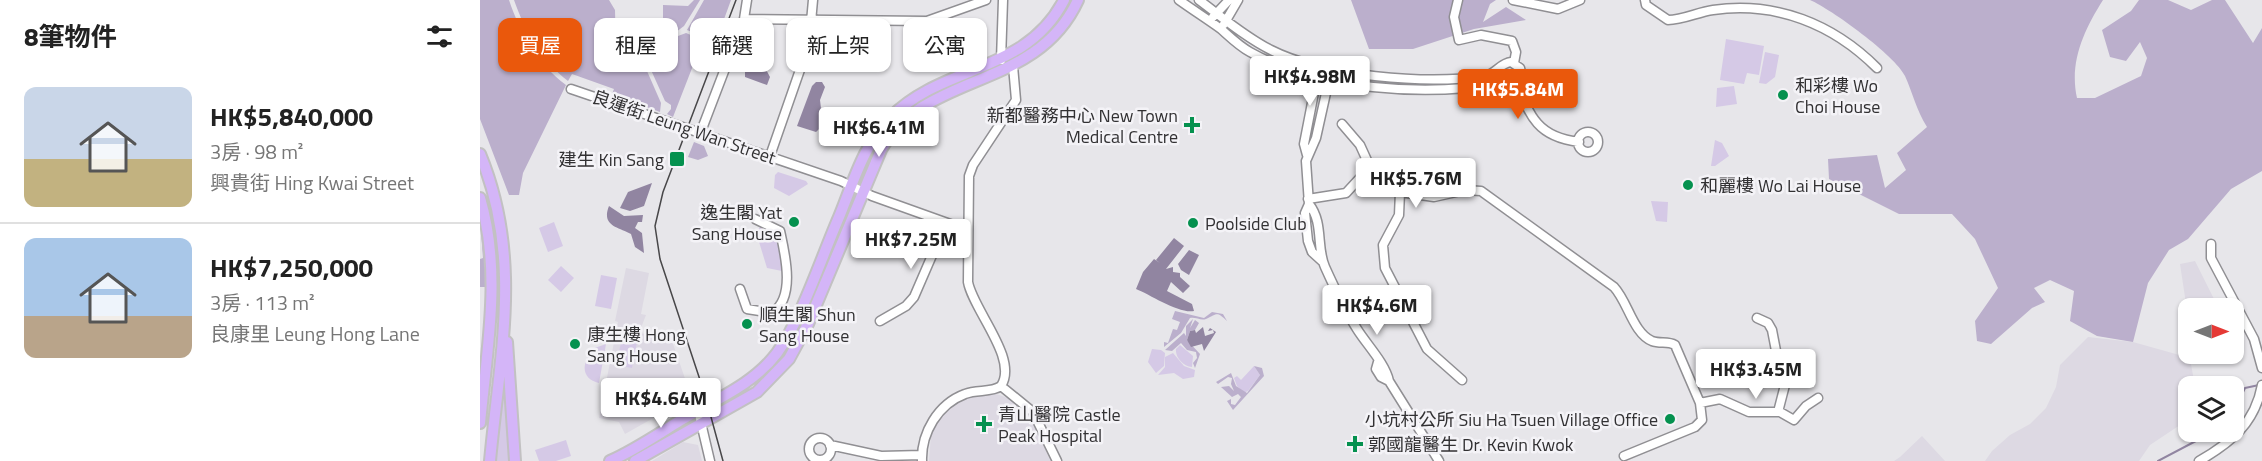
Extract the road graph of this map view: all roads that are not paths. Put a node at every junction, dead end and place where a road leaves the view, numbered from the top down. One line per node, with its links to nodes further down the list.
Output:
1 (747, 0): 17 (street)
2 (813, 0): 18 (street)
3 (986, 0): 20 (street)
4 (1003, 0): 23 (street)
5 (1064, 0): 23 (main road)
6 (1078, 0): 26 (main road)
7 (1179, 0): 21 (street)
8 (1199, 0): 16 (street)
9 (1229, 0): 16 (street)
10 (1238, 0): 19 (street)
11 (1458, 0): 24 (street)
12 (1513, 0): 15 (street)
13 (1580, 0): 15 (street)
14 (1645, 0): 29 (street)
15 (1562, 4)
16 (1216, 12): 19 (street); 21 (street)
17 (744, 18)
18 (813, 18)
19 (1227, 20): 22 (street); 25 (street)
20 (891, 21)
21 (1210, 21): 22 (street)
22 (1221, 29): 32 (street)
23 (1001, 60): 44 (main road)
24 (1514, 63): 27 (street); 35 (street)
25 (1319, 65): 28 (street); 32 (street)
26 (1013, 66): 45 (main road); 51 (street)
27 (1501, 66): 28 (street); 34 (street)
28 (1331, 68): 33 (street)
29 (1877, 68)
30 (724, 72): 38 (street)
31 (799, 72): 42 (street)
32 (1317, 76): 33 (street); 41 (street)
33 (1329, 79): 34 (street); 41 (street)
34 (1502, 83): 35 (street)
35 (1517, 83): 39 (street)
36 (571, 88): 38 (street, 良運街 Leung Wan Street)
37 (1342, 124): 43 (street)
38 (700, 134): 42 (street, 良運街 Leung Wan Street)
39 (1578, 142)
40 (480, 154): 54 (main road)
41 (1307, 155): 48 (street)
42 (770, 156): 44 (street, 良運街 Leung Wan Street)
43 (1370, 167): 46 (street); 48 (street)
44 (852, 186): 45 (street, 良運街 Leung Wan Street); 65 (main road)
45 (863, 192): 50 (street, 良運街 Leung Wan Street); 68 (main road)
46 (1400, 192): 60 (street); 64 (street)
47 (480, 198): 55 (main road)
48 (1308, 202): 78 (street)
49 (755, 219): 53 (street)
50 (946, 223): 51 (street, 良運街 Leung Wan Street); 57 (street)
51 (968, 230): 62 (street)
52 (2211, 244): 59 (street)
53 (740, 289)
54 (506, 316): 72 (main road); 73 (main road)
55 (491, 318): 58 (main road); 67 (main road)
56 (1757, 318): 66 (street)
57 (880, 321)
58 (480, 352)
59 (2262, 368)
60 (1462, 380)
61 (2262, 385): 79 (street)
62 (1001, 386): 71 (street); 77 (street)
63 (1818, 398): 66 (street)
64 (1700, 403): 66 (street); 70 (street)
65 (698, 410): 68 (street); 74 (main road)
66 (1778, 412)
67 (480, 423)
68 (701, 423): 75 (main road); 76 (street)
69 (830, 445): 71 (street)
70 (1628, 457)
71 (922, 458)
72 (490, 461)
73 (514, 461)
74 (610, 461)
75 (635, 461)
76 (710, 461)
77 (1057, 461)
78 (1439, 461)
79 (2199, 461)

